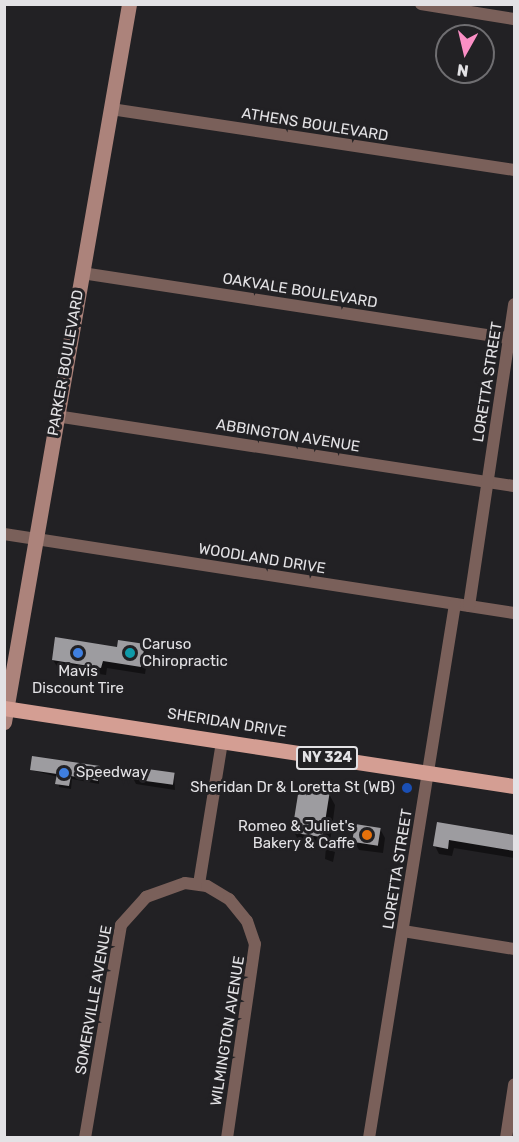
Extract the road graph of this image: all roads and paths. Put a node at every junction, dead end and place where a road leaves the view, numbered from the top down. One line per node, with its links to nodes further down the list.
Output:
1 (129, 4): 4 (street, PARKER BOULEVARD)
2 (422, 4): 3 (street)
3 (514, 19)
4 (111, 108): 5 (street, ATHENS BOULEVARD); 6 (street, PARKER BOULEVARD)
5 (514, 170)
6 (82, 273): 8 (street, OAKVALE BOULEVARD); 9 (street, PARKER BOULEVARD)
7 (514, 304): 8 (street, LORETTA STREET)
8 (512, 338): 10 (street, LORETTA STREET)
9 (56, 416): 10 (street, ABBINGTON AVENUE); 13 (street, PARKER BOULEVARD)
10 (488, 481): 11 (street, ABBINGTON AVENUE); 15 (street, LORETTA STREET)
11 (514, 486)
12 (4, 534): 13 (street, WOODLAND DRIVE)
13 (35, 538): 14 (street, WOODLAND DRIVE); 17 (street, PARKER BOULEVARD)
14 (455, 604): 15 (street, WOODLAND DRIVE); 19 (street, LORETTA STREET)
15 (469, 606): 16 (street, WOODLAND DRIVE)
16 (514, 613)
17 (5, 713): 18 (main road, SHERIDAN DRIVE / NY 324)
18 (222, 742): 19 (main road, SHERIDAN DRIVE / NY 324); 21 (street)
19 (428, 773): 20 (main road, SHERIDAN DRIVE / NY 324); 22 (street, LORETTA STREET)
20 (514, 786)
21 (199, 884): 25 (street, SOMERVILLE AVENUE); 26 (street, WILMINGTON AVENUE)
22 (403, 931): 23 (street); 27 (street, LORETTA STREET)
23 (514, 949)
24 (514, 1085): 28 (street)
25 (85, 1137)
26 (227, 1137)
27 (369, 1137)
28 (506, 1137)

